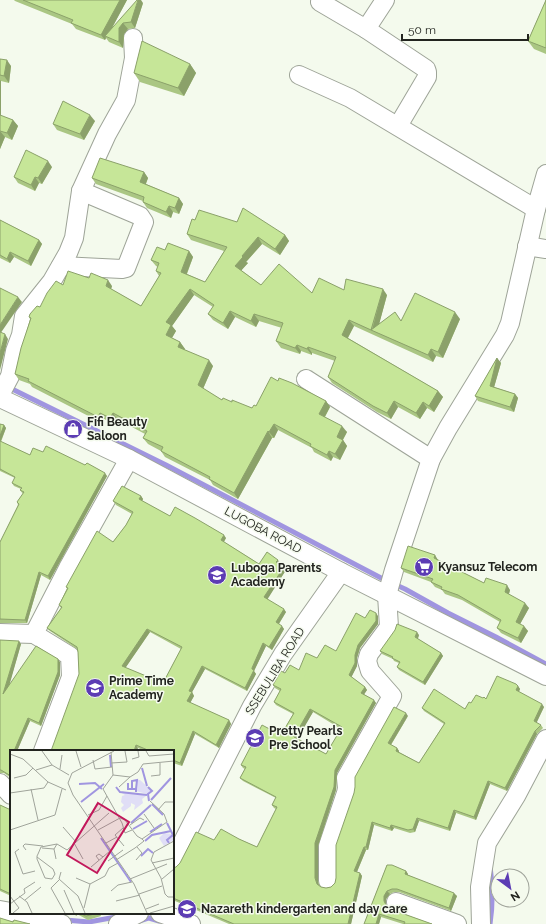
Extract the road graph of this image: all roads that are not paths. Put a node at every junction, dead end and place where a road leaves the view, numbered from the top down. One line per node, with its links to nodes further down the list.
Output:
1 (385, 0): 3 (street)
2 (320, 2): 3 (street)
3 (366, 29): 6 (street)
4 (132, 38): 8 (street)
5 (299, 75): 6 (street)
6 (398, 126): 9 (street)
7 (546, 174): 9 (street)
8 (81, 191): 12 (street); 12 (street)
9 (536, 208): 10 (street)
10 (526, 246): 11 (street); 16 (street)
11 (546, 248)
12 (61, 266): 14 (street)
13 (306, 378): 16 (street)
14 (0, 396): 15 (street, LUGOBA ROAD)
15 (129, 459): 17 (street, LUGOBA ROAD); 20 (street)
16 (431, 459): 18 (street)
17 (341, 572): 18 (street, LUGOBA ROAD); 26 (street, SSEBULIBA ROAD)
18 (387, 595): 21 (street, LUGOBA ROAD); 27 (street)
19 (0, 633): 20 (street)
20 (34, 634): 23 (street)
21 (546, 676)
22 (546, 740): 38 (street)
23 (43, 750)
24 (0, 783): 25 (street)
25 (10, 794)
26 (174, 860)
27 (328, 881)
28 (396, 902): 37 (street)
29 (0, 910): 30 (street)
30 (10, 912)
31 (23, 914): 34 (street)
32 (137, 914): 35 (street)
33 (163, 914): 36 (street)
34 (62, 924)
35 (118, 924)
36 (191, 924)
37 (457, 924)
38 (481, 924)

